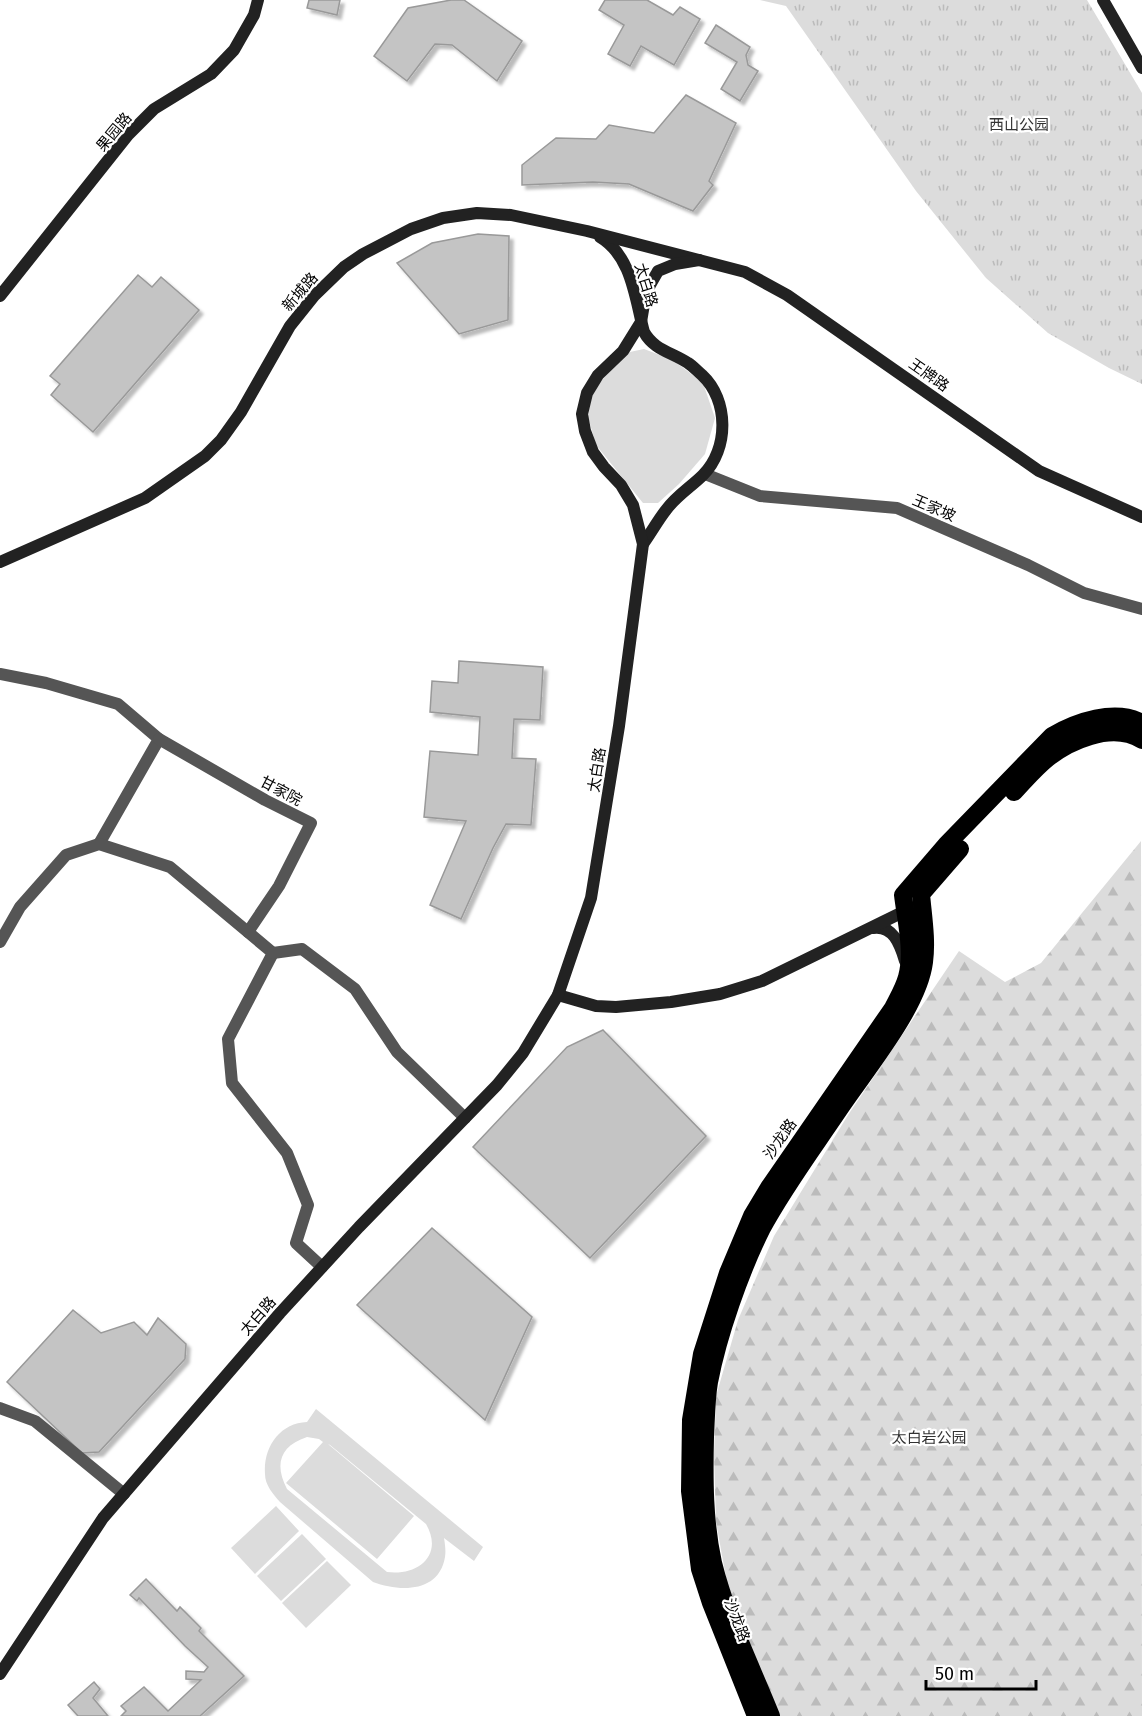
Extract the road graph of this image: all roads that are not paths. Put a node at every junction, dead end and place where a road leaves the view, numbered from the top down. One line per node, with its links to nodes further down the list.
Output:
1 (258, 0): 6 (main road, 果园路)
2 (1103, 0): 3 (main road)
3 (1142, 68)
4 (594, 233): 5 (main road, 新城路); 7 (main road, 太白路); 11 (main road, 新城路)
5 (699, 260): 7 (main road, 太白路); 9 (main road, 王牌路)
6 (0, 297)
7 (641, 322): 8 (main road, 太白路); 10 (main road, 太白路)
8 (705, 474): 10 (main road, 太白路); 12 (street, 王家坡)
9 (1142, 517)
10 (643, 544): 24 (main road, 太白路)
11 (0, 562)
12 (1142, 609)
13 (0, 674): 15 (street, 甘家院)
14 (1142, 723): 18 (highway)
15 (159, 740): 17 (street); 20 (street, 甘家院)
16 (1142, 740): 18 (highway)
17 (99, 844): 20 (street); 21 (street)
18 (910, 900): 19 (main road); 23 (highway, 沙龙路); 31 (highway, 沙龙路)
19 (869, 928): 23 (main road); 24 (main road)
20 (248, 932): 22 (street)
21 (0, 942)
22 (273, 953): 25 (street); 26 (street)
23 (907, 975): 30 (highway, 沙龙路)
24 (558, 995): 25 (main road, 太白路)
25 (465, 1118): 26 (main road, 太白路)
26 (322, 1267): 28 (main road, 太白路)
27 (0, 1408): 28 (street)
28 (124, 1494): 29 (main road, 太白路)
29 (0, 1674)
30 (756, 1716)
31 (771, 1716)

